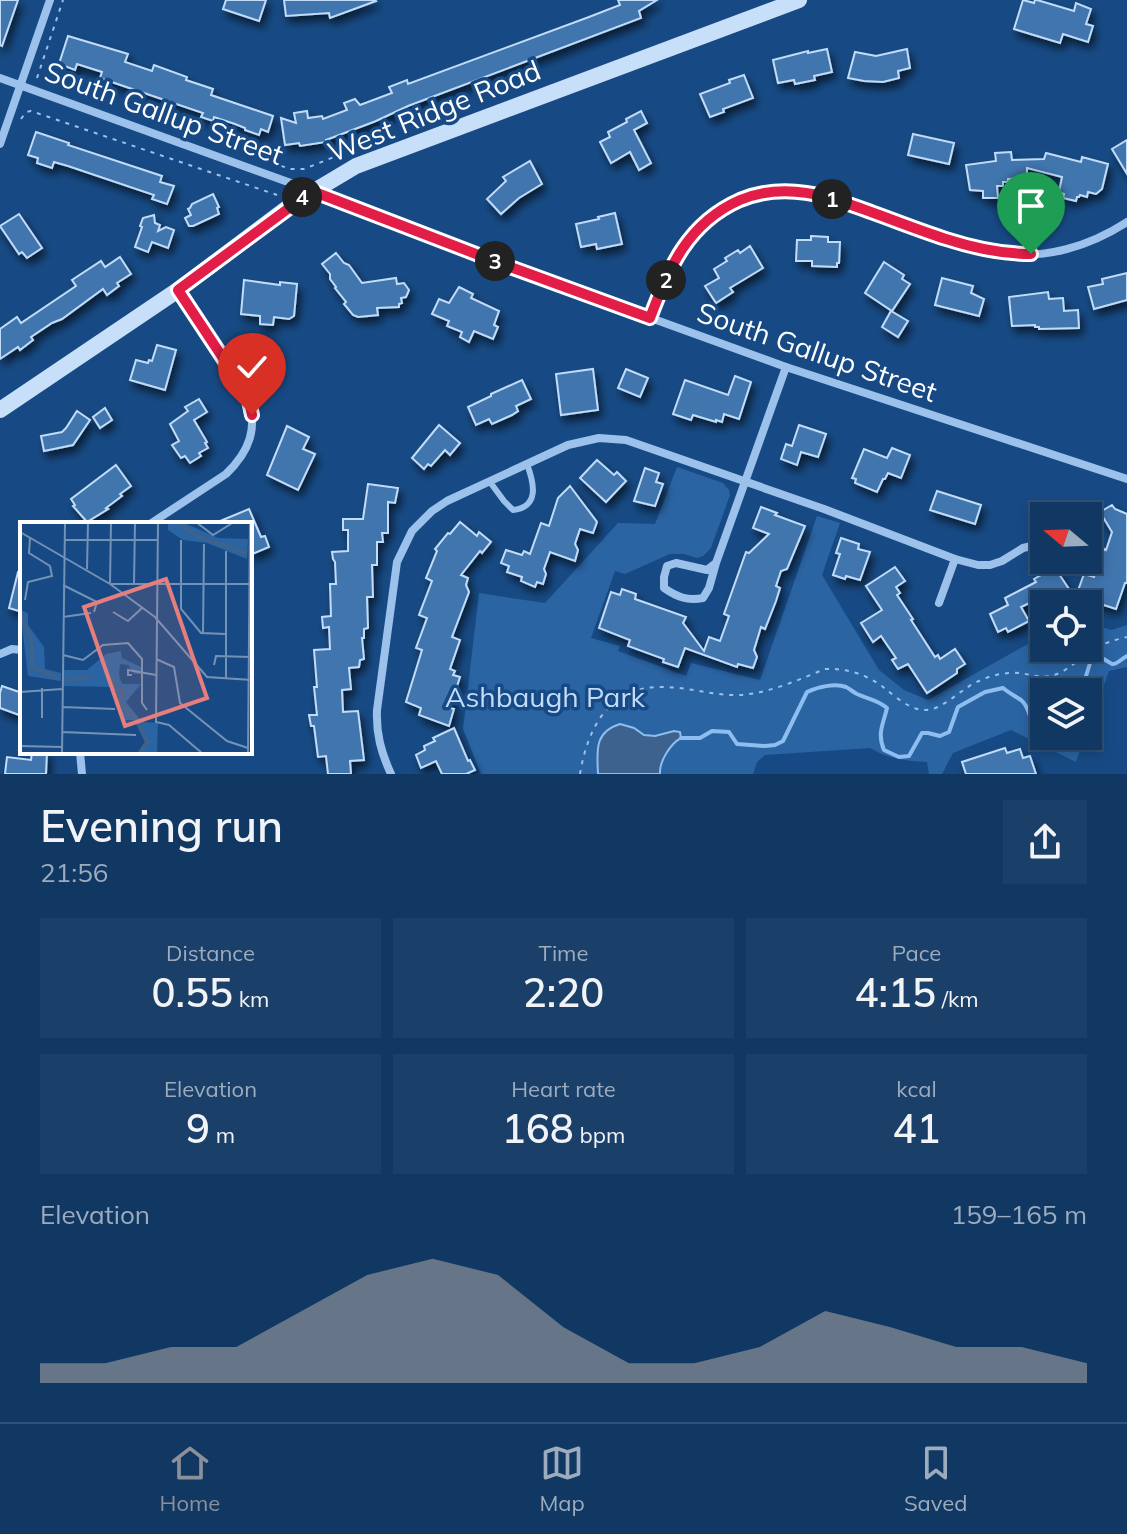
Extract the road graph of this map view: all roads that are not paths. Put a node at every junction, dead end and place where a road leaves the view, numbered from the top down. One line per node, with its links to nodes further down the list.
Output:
1 (50, 0): 4 (street)
2 (799, 0): 6 (street, West Ridge Road)
3 (0, 78): 4 (street, South Gallup Street)
4 (20, 85): 5 (street); 6 (street, South Gallup Street)
5 (0, 144)
6 (312, 191): 8 (street, West Ridge Road); 9 (street, South Gallup Street)
7 (1127, 222): 9 (street)
8 (178, 290): 11 (street, West Ridge Road); 16 (street)
9 (650, 318): 10 (street, South Gallup Street)
10 (786, 367): 13 (street, South Gallup Street); 15 (street)
11 (0, 410)
12 (527, 464): 14 (street); 14 (lane); 15 (street)
13 (1127, 479)
14 (490, 482): 25 (street)
15 (746, 482): 18 (street); 19 (street)
16 (153, 522)
17 (1030, 546): 18 (street)
18 (955, 559): 20 (street)
19 (716, 563): 19 (street)
20 (939, 603)
21 (20, 650): 22 (street)
22 (0, 654)
23 (80, 754): 24 (street)
24 (82, 774)
25 (391, 774)

